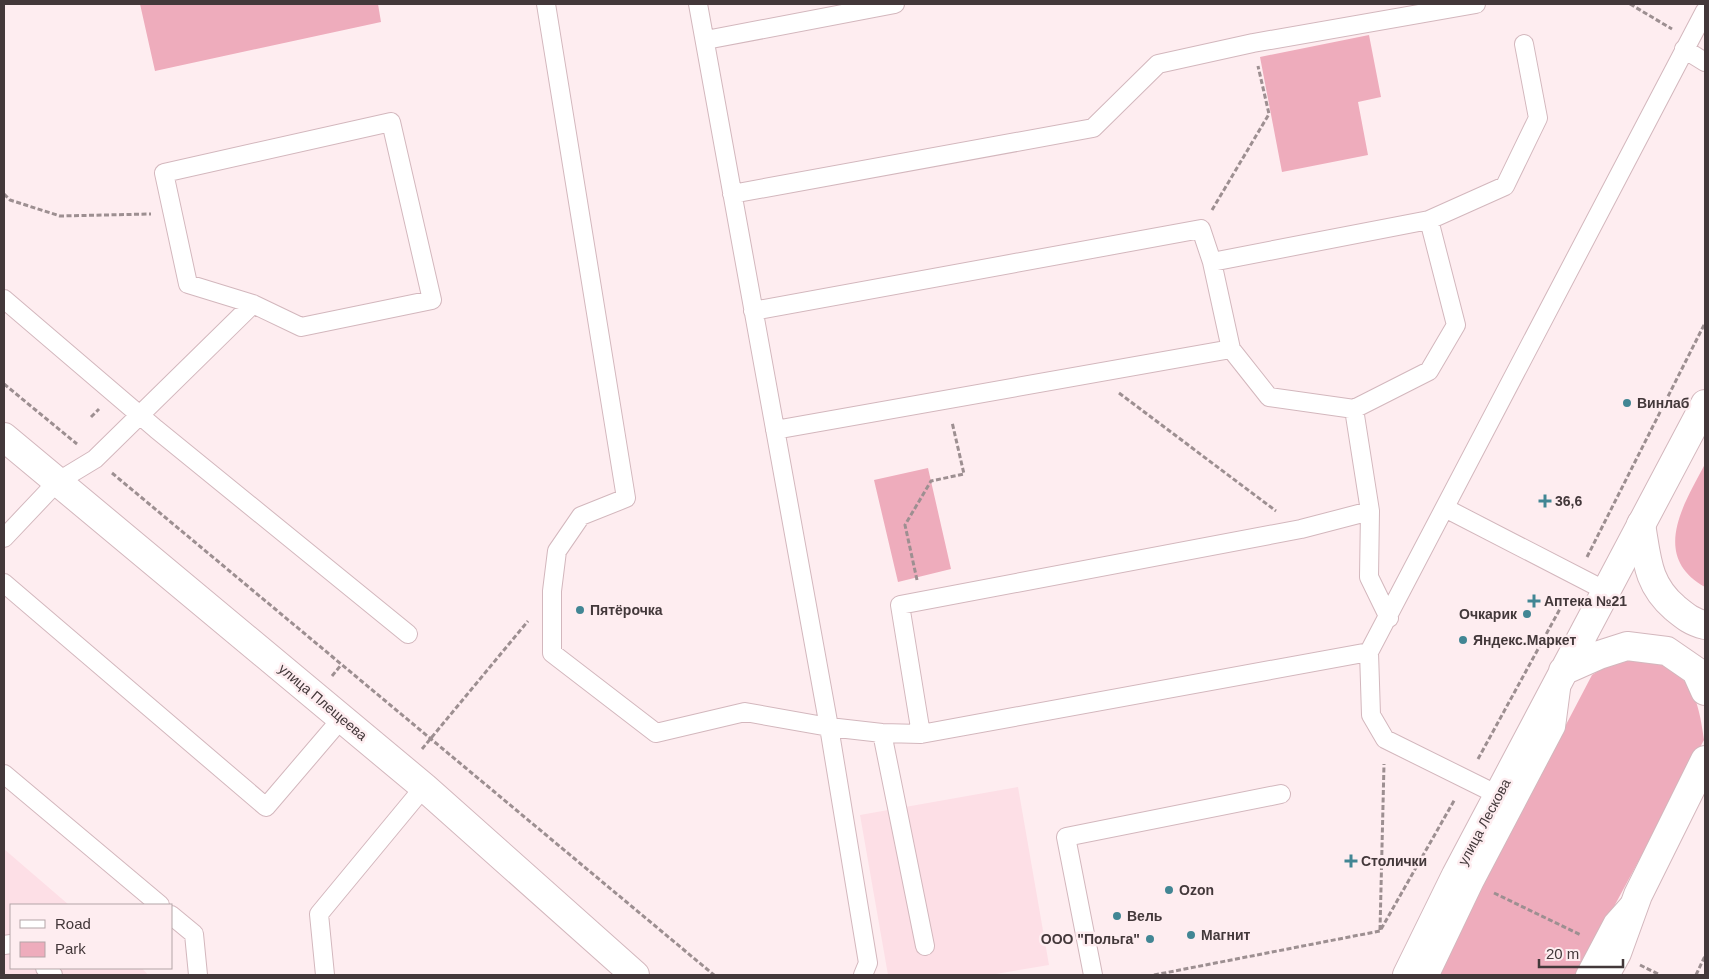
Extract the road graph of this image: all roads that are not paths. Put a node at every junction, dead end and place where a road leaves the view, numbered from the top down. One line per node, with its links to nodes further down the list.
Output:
1 (546, 4): 36 (lane)
2 (698, 4): 6 (lane)
3 (895, 4): 6 (lane)
4 (1476, 4): 10 (lane)
5 (1705, 11): 8 (lane)
6 (706, 40): 10 (lane)
7 (1524, 44): 11 (lane)
8 (1687, 44): 9 (lane); 23 (lane)
9 (1705, 62)
10 (732, 194): 15 (lane)
11 (1429, 220): 12 (lane); 18 (lane)
12 (1212, 262): 15 (lane); 16 (lane)
13 (4, 299): 19 (lane)
14 (253, 304): 14 (lane); 19 (lane)
15 (753, 311): 20 (lane)
16 (1231, 349): 18 (lane); 20 (lane)
17 (1704, 407): 25 (main road, улица Лескова)
18 (1354, 409): 24 (lane)
19 (140, 415): 22 (lane); 31 (lane)
20 (774, 430): 36 (lane)
21 (4, 437): 22 (main road, улица Плещеева)
22 (57, 482): 26 (lane); 35 (main road, улица Плещеева)
23 (1445, 508): 28 (lane); 29 (lane)
24 (1370, 511): 29 (lane); 38 (lane)
25 (1642, 524): 28 (main road, улица Лескова); 30 (main road)
26 (4, 538)
27 (4, 583): 35 (lane)
28 (1606, 591): 33 (main road, улица Лескова)
29 (1389, 618): 32 (lane)
30 (1705, 625)
31 (408, 634)
32 (1369, 652): 38 (lane); 43 (lane)
33 (1563, 671): 34 (main road); 43 (main road, улица Лескова); 54 (lane, улица Лескова)
34 (1705, 691)
35 (342, 718): 41 (main road, улица Плещеева)
36 (829, 727): 37 (lane); 51 (lane)
37 (882, 733): 38 (lane); 47 (lane)
38 (921, 734)
39 (1705, 760): 44 (main road)
40 (4, 774): 45 (lane)
41 (424, 787): 49 (lane); 50 (main road, улица Плещеева)
42 (1281, 794): 52 (lane)
43 (1498, 795): 53 (main road, улица Лескова)
44 (1638, 895): 55 (lane); 56 (main road)
45 (159, 904)
46 (172, 916): 48 (lane)
47 (925, 946)
48 (198, 975)
49 (325, 975)
50 (635, 975)
51 (863, 975)
52 (1093, 975)
53 (1407, 975)
54 (1430, 975)
55 (1585, 975)
56 (1605, 975)

